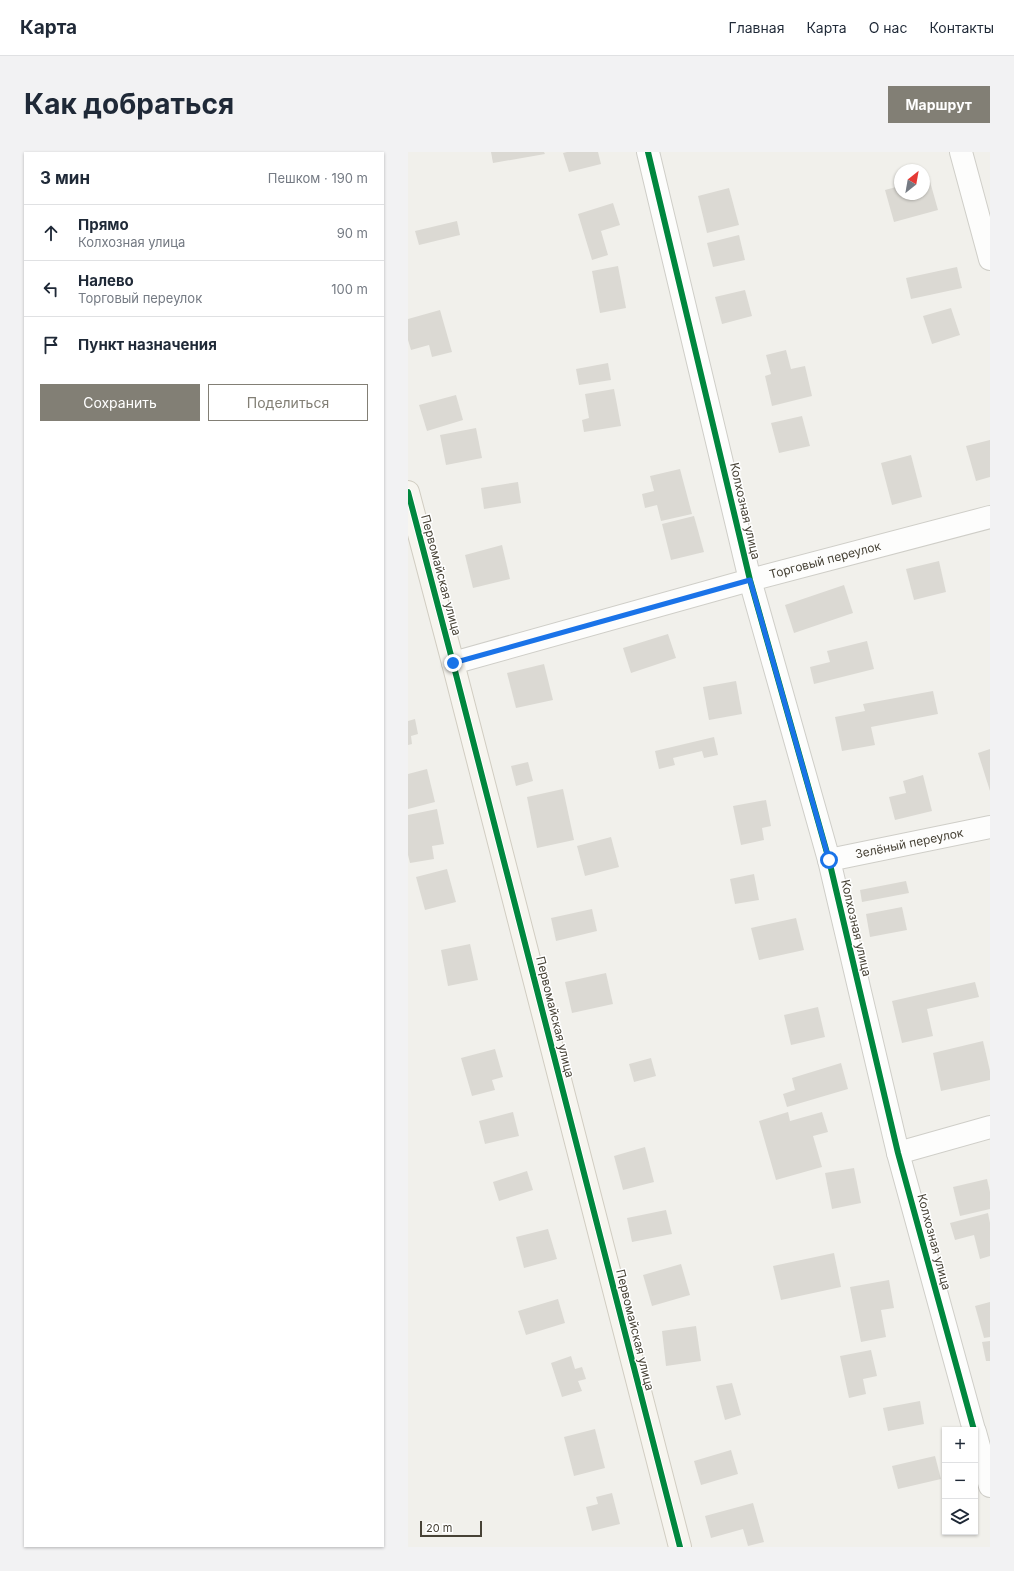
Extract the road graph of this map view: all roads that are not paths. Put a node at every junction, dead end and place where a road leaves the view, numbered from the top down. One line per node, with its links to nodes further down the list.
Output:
1 (648, 152): 6 (street, Колхозная улица)
2 (961, 152): 3 (street)
3 (990, 259)
4 (408, 492): 7 (street, Первомайская улица)
5 (990, 517): 6 (street, Торговый переулок)
6 (750, 580): 7 (street, Торговый переулок); 9 (street, Колхозная улица)
7 (453, 663): 15 (street, Первомайская улица)
8 (990, 827): 9 (street, Зелёный переулок)
9 (829, 860): 11 (street, Колхозная улица)
10 (990, 1127): 11 (street)
11 (898, 1153): 12 (street, Колхозная улица)
12 (974, 1427)
13 (978, 1442): 14 (street, Колхозная улица)
14 (990, 1486)
15 (680, 1547)

